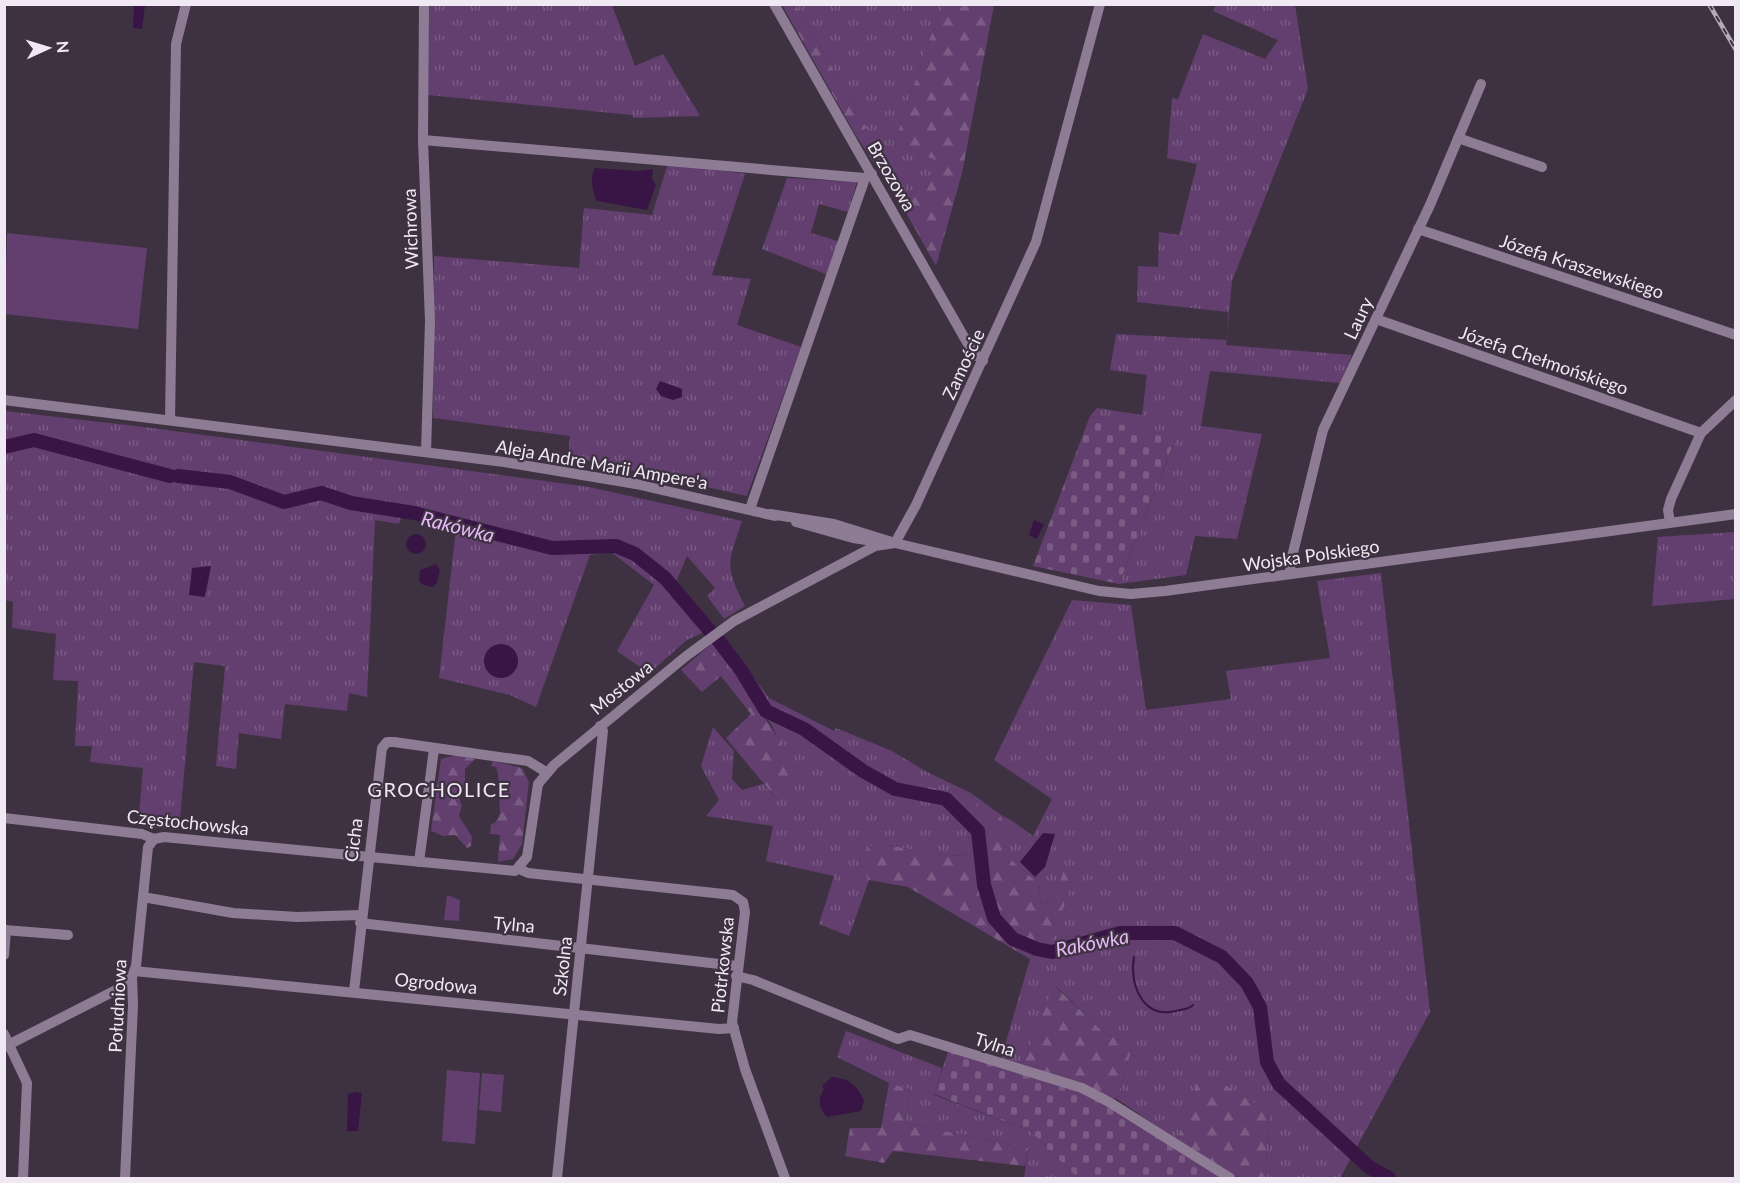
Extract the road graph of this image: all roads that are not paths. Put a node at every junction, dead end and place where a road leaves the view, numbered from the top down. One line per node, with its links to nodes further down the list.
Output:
1 (186, 4): 16 (street)
2 (424, 4): 7 (street, Wichrowa)
3 (774, 4): 9 (street, Brzozowa)
4 (1100, 4): 13 (street, Zamoście)
5 (1481, 84): 6 (street, Laury)
6 (1458, 138): 8 (street); 10 (street, Laury)
7 (423, 140): 9 (street); 18 (street, Wichrowa)
8 (1542, 168)
9 (868, 176): 13 (street, Brzozowa); 19 (street)
10 (1418, 229): 11 (street, Laury); 12 (street, Józefa Kraszewskiego)
11 (1376, 319): 17 (street, Józefa Chełmońskiego); 26 (street, Laury)
12 (1736, 335)
13 (983, 361): 24 (street, Zamoście)
14 (4, 400): 16 (street, Aleja Andre Marii Ampere'a)
15 (1736, 400): 17 (street)
16 (170, 420): 18 (street, Aleja Andre Marii Ampere'a)
17 (1701, 433): 22 (street)
18 (426, 452): 19 (street, Aleja Andre Marii Ampere'a)
19 (750, 509): 20 (street, Aleja Andre Marii Ampere'a)
20 (770, 514): 23 (street, Aleja Andre Marii Ampere'a); 24 (street, Aleja Andre Marii Ampere'a)
21 (1736, 514): 22 (street, Wojska Polskiego)
22 (1670, 522): 26 (street, Wojska Polskiego)
23 (853, 538): 24 (street, Aleja Andre Marii Ampere'a); 25 (street)
24 (895, 543): 25 (street); 26 (street, Wojska Polskiego)
25 (855, 556): 27 (street, Mostowa)
26 (1291, 574)
27 (600, 726): 28 (street, Mostowa); 30 (street, Szkolna)
28 (578, 744): 30 (street); 31 (street, Mostowa)
29 (434, 748): 31 (street); 34 (street, Cicha); 35 (street)
30 (600, 756): 37 (street, Szkolna)
31 (546, 772): 36 (street)
32 (4, 818): 33 (street, Częstochowska)
33 (154, 839): 34 (street, Częstochowska); 38 (street, Południowa)
34 (368, 857): 35 (street, Częstochowska); 39 (street, Cicha)
35 (419, 862): 36 (street, Piotrkowska)
36 (519, 869): 37 (street, Piotrkowska)
37 (587, 879): 42 (street, Szkolna); 44 (street, Piotrkowska)
38 (143, 897): 39 (street, Tylna); 45 (street, Południowa)
39 (360, 919): 42 (street, Tylna); 46 (street, Cicha)
40 (5, 930): 41 (street); 43 (street)
41 (68, 935)
42 (580, 946): 44 (street, Tylna); 47 (street, Szkolna)
43 (4, 955)
44 (737, 971): 48 (street, Piotrkowska); 54 (street, Tylna)
45 (133, 974): 46 (street, Ogrodowa); 49 (street); 51 (street, Południowa)
46 (354, 991): 47 (street, Ogrodowa)
47 (574, 1014): 48 (street, Ogrodowa); 52 (street, Szkolna)
48 (734, 1028): 53 (street, Piotrkowska)
49 (6, 1042): 50 (street)
50 (23, 1179)
51 (125, 1179)
52 (557, 1179)
53 (785, 1179)
54 (1230, 1179)

